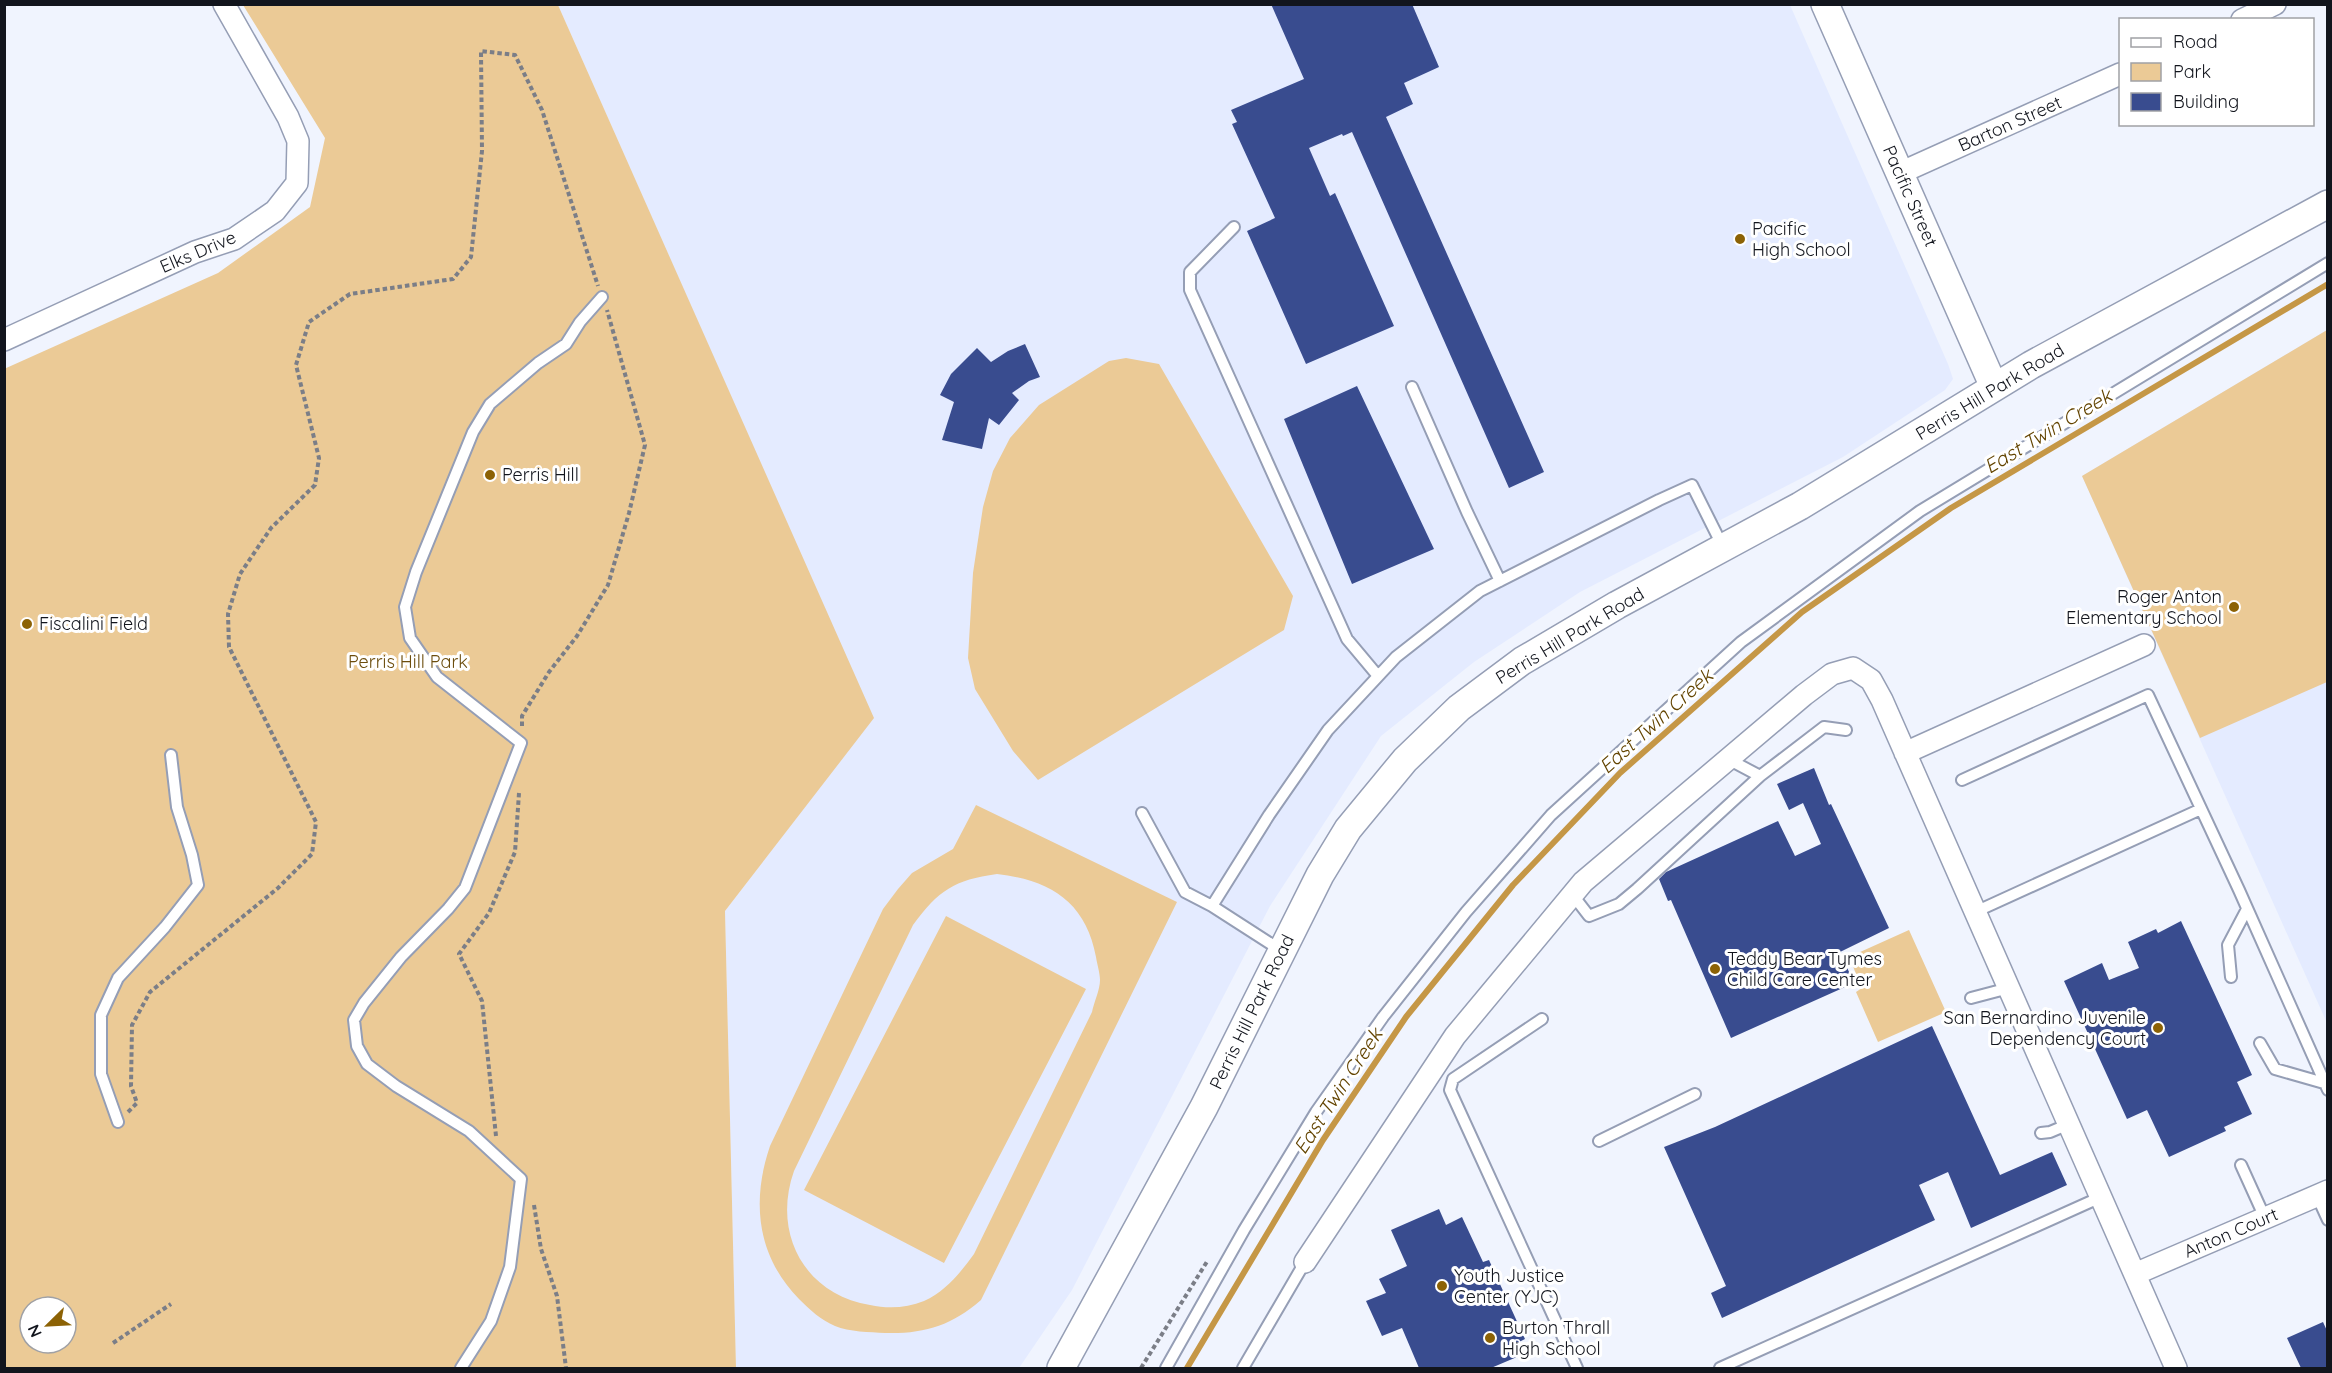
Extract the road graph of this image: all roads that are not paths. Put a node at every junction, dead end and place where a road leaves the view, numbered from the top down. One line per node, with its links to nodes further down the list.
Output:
1 (224, 4): 11 (street, Elks Drive)
2 (1826, 4): 6 (street, Pacific Street)
3 (2276, 4): 4 (street)
4 (2246, 18)
5 (2119, 75): 6 (street, Barton Street)
6 (1900, 173): 13 (street, Pacific Street)
7 (2328, 204): 13 (street, Perris Hill Park Road)
8 (1234, 227): 17 (lane)
9 (2328, 263): 51 (lane)
10 (602, 297): 49 (lane)
11 (4, 340)
12 (1412, 387): 15 (lane)
13 (1994, 387): 14 (street, Perris Hill Park Road)
14 (1723, 547): 15 (lane); 30 (street, Perris Hill Park Road)
15 (1500, 581): 17 (lane)
16 (2144, 645): 19 (street)
17 (1378, 676): 27 (lane)
18 (1846, 730): 22 (lane)
19 (1905, 753): 21 (street); 29 (street)
20 (171, 755): 38 (lane)
21 (1728, 759): 22 (lane); 26 (street)
22 (1760, 776): 26 (lane)
23 (1962, 780): 24 (lane)
24 (2201, 809): 28 (lane); 29 (lane)
25 (1142, 813): 27 (lane)
26 (1572, 894): 47 (street)
27 (1212, 906): 30 (lane)
28 (2247, 909): 31 (lane); 36 (lane)
29 (1975, 912): 32 (street)
30 (1282, 951): 50 (street, Perris Hill Park Road)
31 (2231, 977)
32 (2009, 988): 33 (lane); 39 (street)
33 (1971, 998)
34 (1542, 1019): 53 (lane)
35 (2260, 1043): 36 (lane)
36 (2326, 1087)
37 (1695, 1094): 41 (lane)
38 (118, 1122)
39 (2069, 1125): 40 (lane); 44 (street)
40 (2041, 1133)
41 (1599, 1141)
42 (2241, 1165): 45 (lane)
43 (2322, 1193): 45 (street, Anton Court); 46 (lane)
44 (2101, 1197): 48 (street); 54 (lane)
45 (2265, 1218): 48 (street, Anton Court)
46 (2328, 1220)
47 (1305, 1262): 52 (lane)
48 (2135, 1274): 55 (street)
49 (462, 1368)
50 (1061, 1368)
51 (1166, 1368)
52 (1243, 1368)
53 (1577, 1368)
54 (1719, 1368)
55 (2176, 1368)

